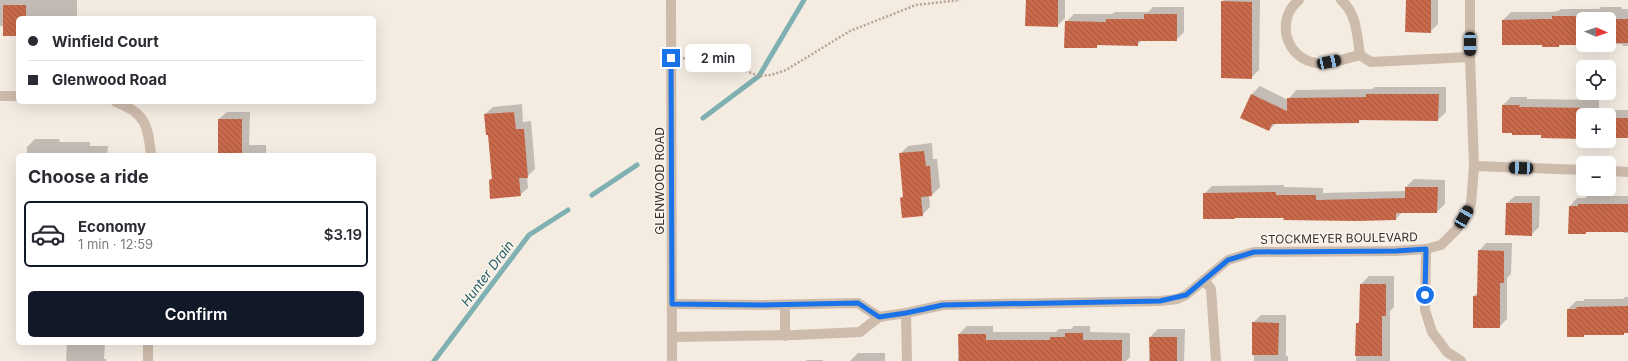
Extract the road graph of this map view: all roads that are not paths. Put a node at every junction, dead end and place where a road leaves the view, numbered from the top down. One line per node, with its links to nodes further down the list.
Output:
1 (671, 0): 17 (street, GLENWOOD ROAD)
2 (1299, 0): 5 (street)
3 (1341, 0): 5 (street)
4 (1470, 0): 6 (street, STOCKMEYER BOULEVARD)
5 (1360, 55): 6 (street)
6 (1470, 57): 11 (street, STOCKMEYER BOULEVARD)
7 (0, 96): 8 (street)
8 (16, 96)
9 (120, 104): 10 (street)
10 (151, 153)
11 (1474, 166): 12 (street); 15 (street, STOCKMEYER BOULEVARD)
12 (1576, 170)
13 (1616, 171): 14 (street)
14 (1628, 172)
15 (1426, 249): 16 (street, STOCKMEYER BOULEVARD); 28 (street)
16 (1204, 280): 19 (street, STOCKMEYER BOULEVARD); 27 (street)
17 (672, 304): 18 (street); 22 (street, GLENWOOD ROAD)
18 (784, 305): 20 (street); 21 (street)
19 (906, 313): 20 (street, STOCKMEYER BOULEVARD); 26 (street)
20 (879, 317): 21 (street, STOCKMEYER BOULEVARD)
21 (786, 336): 22 (street, STOCKMEYER BOULEVARD)
22 (672, 337): 25 (street, GLENWOOD ROAD)
23 (148, 345): 24 (street)
24 (148, 361)
25 (672, 361)
26 (907, 361)
27 (1216, 361)
28 (1461, 361)

